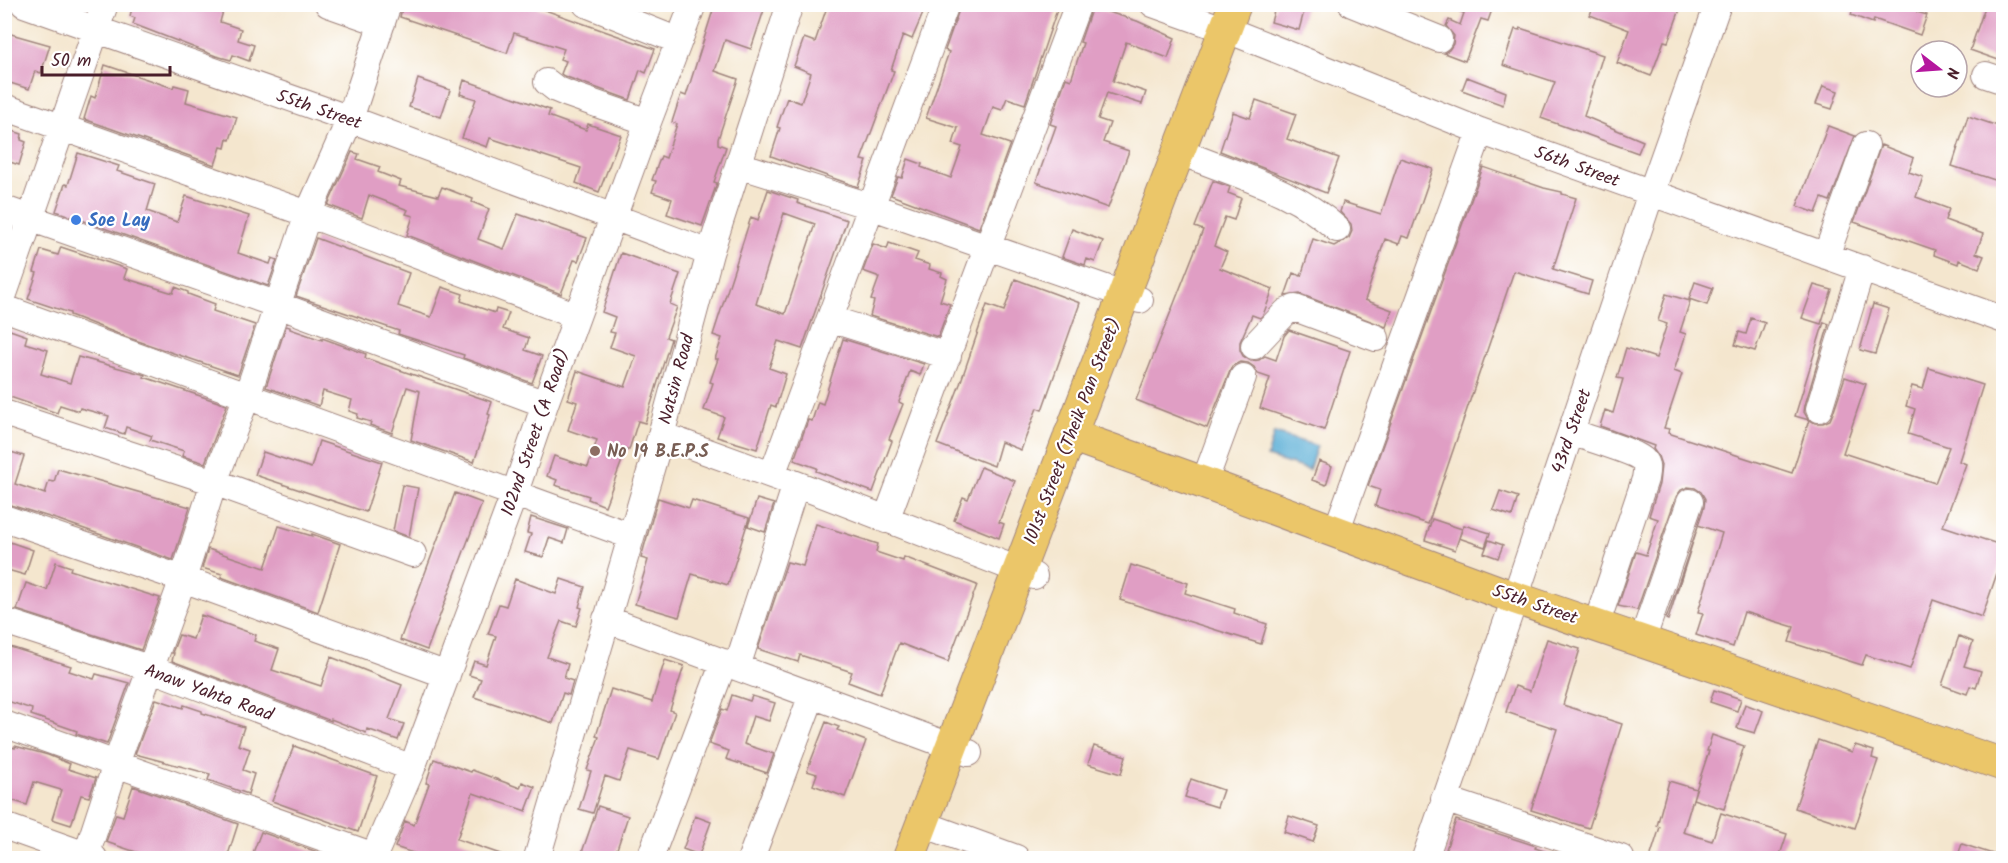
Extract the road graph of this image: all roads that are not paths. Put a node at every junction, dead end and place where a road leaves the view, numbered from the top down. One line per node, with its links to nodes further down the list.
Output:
1 (24, 4): 15 (street, 55th Street)
2 (105, 4): 15 (street)
3 (328, 4): 13 (street)
4 (586, 4): 17 (street)
5 (693, 4): 17 (street, 102nd Street (A Road))
6 (790, 4): 26 (street, Natsin Road)
7 (946, 4): 28 (street)
8 (1077, 4): 34 (street)
9 (1153, 4): 14 (street, 56th Street)
10 (1252, 4): 14 (main road, 101st Street (Theik Pan Street))
11 (1352, 4): 16 (street)
12 (1718, 4): 27 (street, 43rd Street)
13 (385, 14): 20 (street)
14 (1233, 23): 23 (street, 56th Street); 25 (main road, 101st Street (Theik Pan Street)); 39 (main road, 101st Street (Theik Pan Street))
15 (96, 31): 20 (street, 55th Street); 22 (street)
16 (1439, 39)
17 (679, 41): 21 (street, 102nd Street (A Road))
18 (547, 82): 21 (street)
19 (4, 107): 22 (street)
20 (350, 119): 30 (street); 31 (street, 55th Street)
21 (648, 122): 31 (street, 102nd Street (A Road))
22 (62, 128): 30 (street); 32 (street)
23 (1480, 131): 27 (street, 56th Street); 64 (street)
24 (1866, 145): 36 (street)
25 (1193, 157): 33 (street); 39 (main road, 101st Street (Theik Pan Street))
26 (739, 165): 28 (street); 35 (street, Natsin Road)
27 (1651, 193): 36 (street, 56th Street); 53 (street, 43rd Street)
28 (873, 207): 34 (street); 43 (street)
29 (4, 209): 32 (street)
30 (308, 214): 40 (street); 42 (street)
31 (614, 217): 35 (street, 55th Street); 42 (street, 102nd Street (A Road))
32 (31, 218): 38 (street); 40 (street)
33 (1337, 229)
34 (988, 247): 39 (street); 47 (street)
35 (710, 253): 54 (street, Natsin Road)
36 (1826, 256): 37 (street, 56th Street)
37 (1862, 268): 44 (street, 56th Street); 51 (street)
38 (4, 294)
39 (1132, 298): 55 (main road, 101st Street (Theik Pan Street))
40 (278, 304): 49 (street); 50 (street)
41 (4, 308): 49 (street)
42 (577, 316): 50 (street, 102nd Street (A Road))
43 (830, 319): 47 (street); 56 (street)
44 (2004, 320)
45 (1376, 338): 46 (street)
46 (1254, 346)
47 (948, 356): 63 (street)
48 (1244, 377): 58 (street)
49 (247, 396): 57 (street); 60 (street)
50 (545, 404): 60 (street, 102nd Street (A Road))
51 (1819, 410)
52 (4, 413): 57 (street)
53 (1571, 432): 69 (street, 43rd Street); 72 (street)
54 (661, 435): 56 (street); 65 (street, Natsin Road)
55 (1078, 438): 58 (main road, 55th Street); 67 (main road, 101st Street (Theik Pan Street))
56 (772, 475): 59 (street)
57 (214, 482): 66 (street); 68 (street)
58 (1204, 483): 64 (main road, 55th Street)
59 (796, 484): 63 (street); 74 (street)
60 (515, 492): 65 (street); 76 (street, 102nd Street (A Road))
61 (1689, 502): 73 (street)
62 (4, 518): 68 (street)
63 (886, 520): 67 (street)
64 (1336, 532): 69 (main road, 55th Street)
65 (631, 536): 70 (street, Natsin Road)
66 (413, 554)
67 (1026, 573): 79 (main road, 101st Street (Theik Pan Street))
68 (183, 579): 75 (street); 76 (street)
69 (1515, 598): 72 (main road, 55th Street); 83 (street, 43rd Street)
70 (606, 620): 74 (street); 88 (street, Natsin Road)
71 (4, 621): 75 (street, Anaw Yahta Road)
72 (1596, 626): 73 (main road, 55th Street)
73 (1642, 641): 81 (main road, 55th Street)
74 (730, 664): 77 (street); 89 (street)
75 (152, 669): 80 (street); 82 (street, Anaw Yahta Road)
76 (447, 675): 82 (street, 102nd Street (A Road))
77 (812, 695): 79 (street); 90 (street)
78 (4, 724): 80 (street)
79 (960, 750): 85 (main road, 101st Street (Theik Pan Street))
80 (116, 764): 86 (street); 87 (street)
81 (2004, 765)
82 (412, 768): 87 (street, 102nd Street (A Road))
83 (1444, 799): 93 (street, 43rd Street); 94 (street)
84 (4, 826): 86 (street)
85 (932, 838): 91 (main road, 101st Street (Theik Pan Street)); 92 (street)
86 (90, 857)
87 (373, 857)
88 (537, 858)
89 (650, 858)
90 (751, 858)
91 (909, 858)
92 (1016, 858)
93 (1425, 858)
94 (1621, 858)

